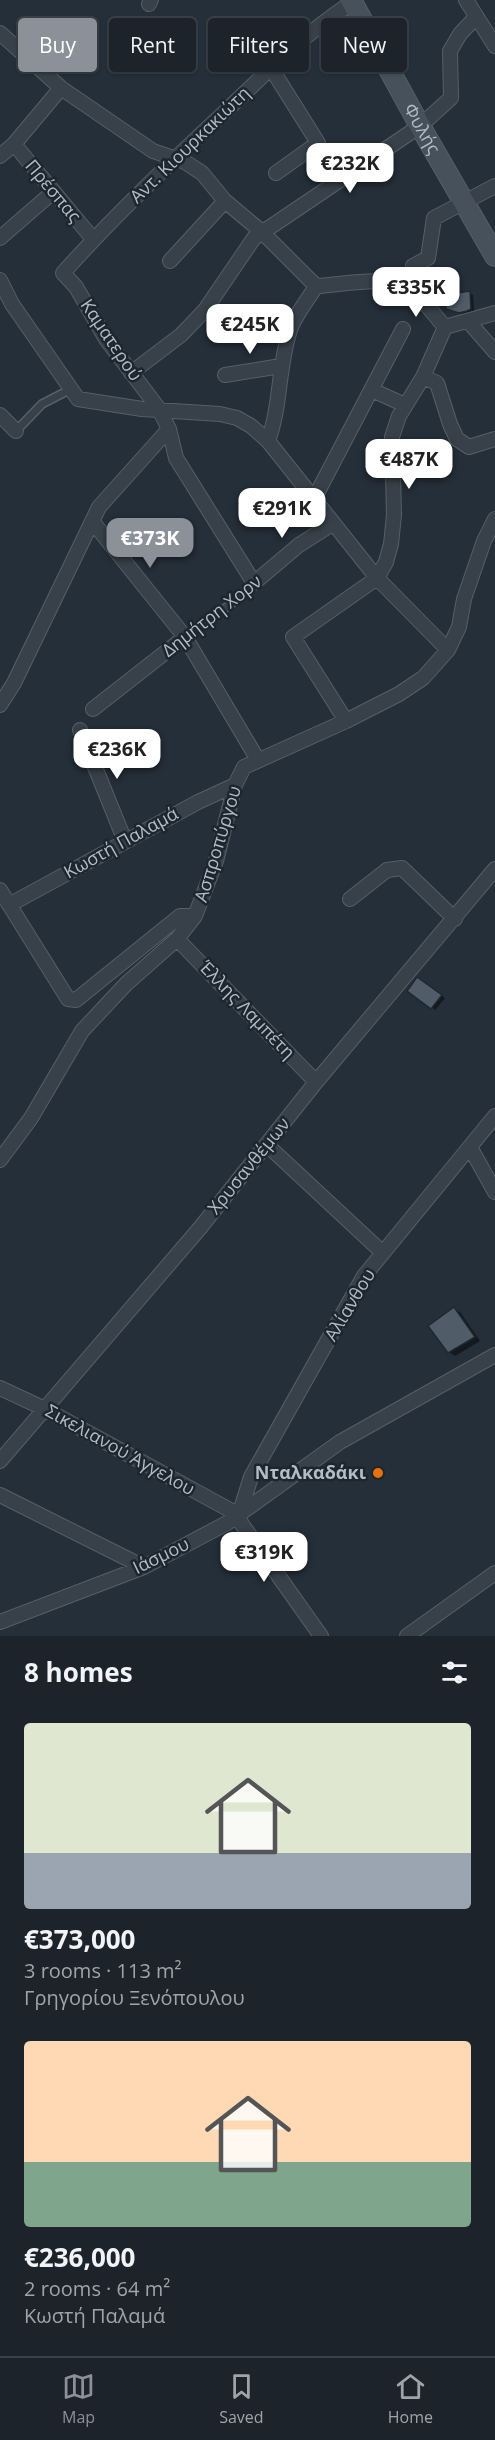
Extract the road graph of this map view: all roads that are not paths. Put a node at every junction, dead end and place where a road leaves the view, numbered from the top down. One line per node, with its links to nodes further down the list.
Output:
1 (466, 0): 3 (street)
2 (352, 1): 5 (street, Αντ. Κιουρκακιώτη); 10 (main road, Φυλής)
3 (476, 17): 6 (street); 10 (street)
4 (0, 33): 9 (street)
5 (309, 33)
6 (495, 46)
7 (267, 72): 13 (street, Αντ. Κιουρκακιώτη)
8 (274, 72): 14 (street)
9 (61, 88): 11 (street); 13 (street)
10 (420, 126): 18 (main road, Φυλής); 19 (street)
11 (14, 144): 12 (street); 16 (street, Πρέσπας)
12 (0, 156)
13 (175, 159): 17 (street); 21 (street, Αντ. Κιουρκακιώτη)
14 (276, 173)
15 (495, 186): 18 (street)
16 (53, 192): 20 (street); 21 (street, Πρέσπας)
17 (225, 201): 19 (street); 23 (street)
18 (464, 204): 22 (main road, Φυλής); 27 (street)
19 (262, 232): 26 (street); 35 (street)
20 (0, 238)
21 (93, 239): 24 (street, Αντ. Κιουρκακιώτη)
22 (495, 255)
23 (170, 261)
24 (63, 273): 35 (street, Καματερού)
25 (0, 280): 28 (street)
26 (316, 286): 27 (street); 34 (street)
27 (409, 289): 31 (street)
28 (6, 308): 38 (street)
29 (495, 313): 30 (street)
30 (468, 321): 31 (street); 33 (street)
31 (445, 327): 37 (street)
32 (403, 329): 39 (street)
33 (495, 352)
34 (281, 366): 36 (street); 46 (street)
35 (131, 373): 41 (street, Καματερού)
36 (225, 375)
37 (423, 377): 40 (street); 45 (street)
38 (71, 389): 41 (street); 44 (lane)
39 (372, 390): 40 (street); 47 (street)
40 (405, 405): 51 (street)
41 (159, 409): 43 (street, Καματερού); 46 (street)
42 (0, 415): 44 (street)
43 (170, 429): 49 (street); 52 (street, Καματερού)
44 (16, 431)
45 (495, 439)
46 (268, 441): 47 (street)
47 (314, 499): 50 (street)
48 (495, 519): 54 (street, Ασπροπύργου)
49 (92, 521): 53 (street); 55 (street)
50 (332, 524): 51 (street); 52 (street, Δημήτρη Χορν)
51 (377, 578): 54 (street); 58 (street)
52 (254, 583): 53 (lane, Δημήτρη Χορν)
53 (185, 637): 57 (street, Δημήτρη Χορν); 60 (street)
54 (448, 650): 58 (street, Ασπροπύργου)
55 (7, 684): 56 (street)
56 (0, 705)
57 (93, 709)
58 (346, 721): 60 (street, Ασπροπύργου)
59 (80, 730): 62 (street)
60 (258, 760): 61 (street, Ασπροπύργου)
61 (235, 785): 62 (street, Κωστή Παλαμά); 67 (street, Ασπροπύργου)
62 (125, 841): 66 (street, Κωστή Παλαμά)
63 (495, 869): 68 (street, Χρυσανθέμων)
64 (0, 890): 66 (street)
65 (350, 899): 68 (street)
66 (9, 905): 67 (street)
67 (195, 916): 69 (street, Ασπροπύργου)
68 (455, 919): 70 (street, Χρυσανθέμων)
69 (177, 939): 70 (street, Έλλης Λαμπέτη); 74 (street, Ασπροπύργου)
70 (316, 1082): 72 (street, Χρυσανθέμων)
71 (495, 1116): 73 (street, Αλίανθου)
72 (267, 1145): 76 (street); 79 (street, Χρυσανθέμων)
73 (470, 1147): 75 (street); 76 (street, Αλίανθου)
74 (0, 1160)
75 (495, 1192)
76 (383, 1253): 82 (street, Αλίανθου)
77 (495, 1355): 82 (street, Ιάσμου)
78 (0, 1388): 79 (street, Σικελιανού Άγγελου)
79 (44, 1408): 80 (street, Χρυσανθέμων); 82 (street, Σικελιανού Άγγελου)
80 (0, 1461)
81 (0, 1495): 83 (street)
82 (239, 1515): 83 (street, Ιάσμου); 86 (street)
83 (144, 1567): 85 (street, Ιάσμου)
84 (495, 1574): 87 (street)
85 (0, 1622)
86 (321, 1636)
87 (408, 1636)

